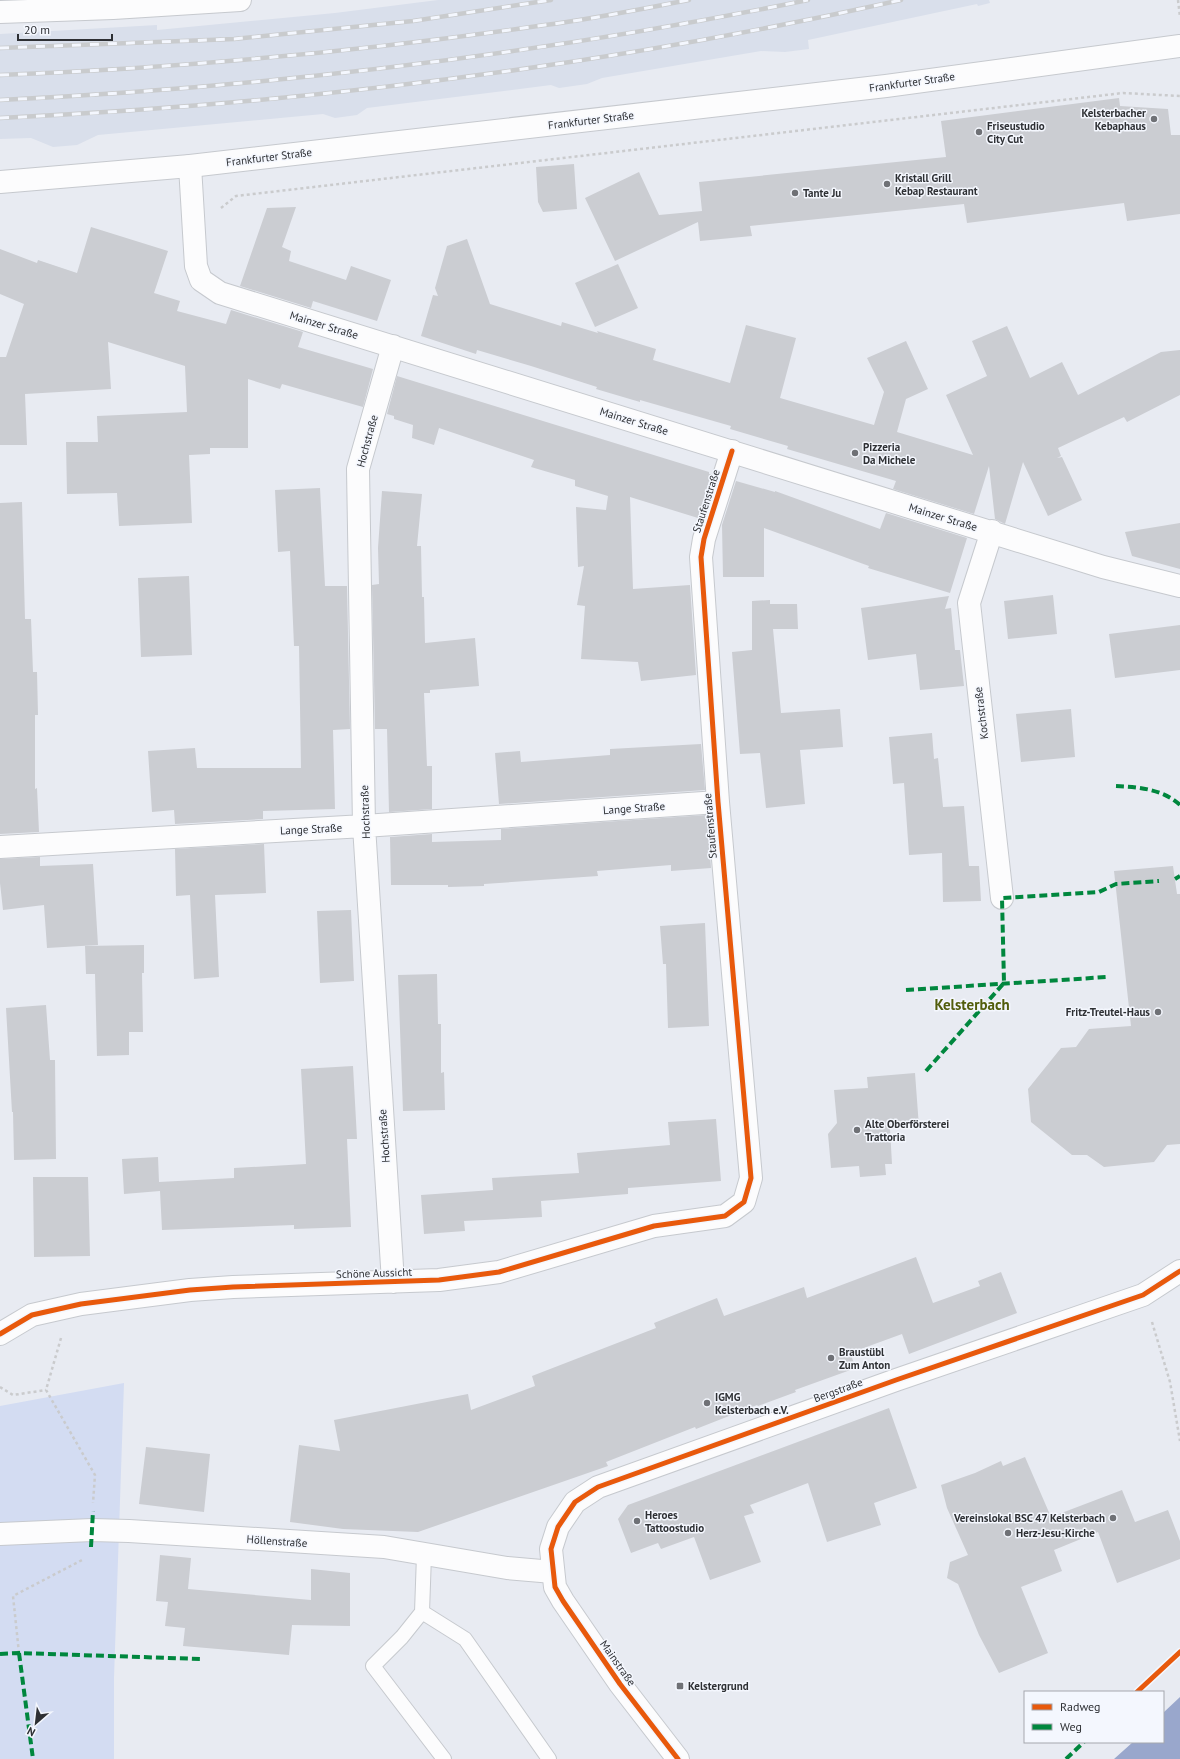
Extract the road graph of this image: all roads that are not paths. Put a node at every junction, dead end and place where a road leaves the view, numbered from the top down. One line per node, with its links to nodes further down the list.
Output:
1 (240, 0): 2 (street)
2 (0, 12)
3 (1180, 46): 4 (street, Frankfurter Straße)
4 (190, 166): 5 (street, Frankfurter Straße); 6 (street, Mainzer Straße)
5 (0, 182)
6 (393, 346): 7 (street, Mainzer Straße); 11 (street, Hochstraße)
7 (732, 451): 8 (street, Mainzer Straße); 10 (street, Staufenstraße)
8 (992, 532): 9 (street, Mainzer Straße); 13 (street, Kochstraße)
9 (1180, 586)
10 (718, 802): 11 (street, Lange Straße); 14 (street, Staufenstraße)
11 (364, 826): 12 (street, Lange Straße); 16 (street, Hochstraße)
12 (0, 847)
13 (1002, 898)
14 (744, 1202): 16 (street, Schöne Aussicht)
15 (1180, 1272): 20 (street, Bergstraße)
16 (393, 1282): 17 (street, Schöne Aussicht)
17 (0, 1334)
18 (0, 1534): 19 (street, Höllenstraße)
19 (424, 1555): 20 (street, Höllenstraße); 21 (lane)
20 (553, 1572): 24 (street, Mainstraße)
21 (422, 1612): 22 (lane); 23 (lane)
22 (444, 1759)
23 (549, 1759)
24 (678, 1759)

